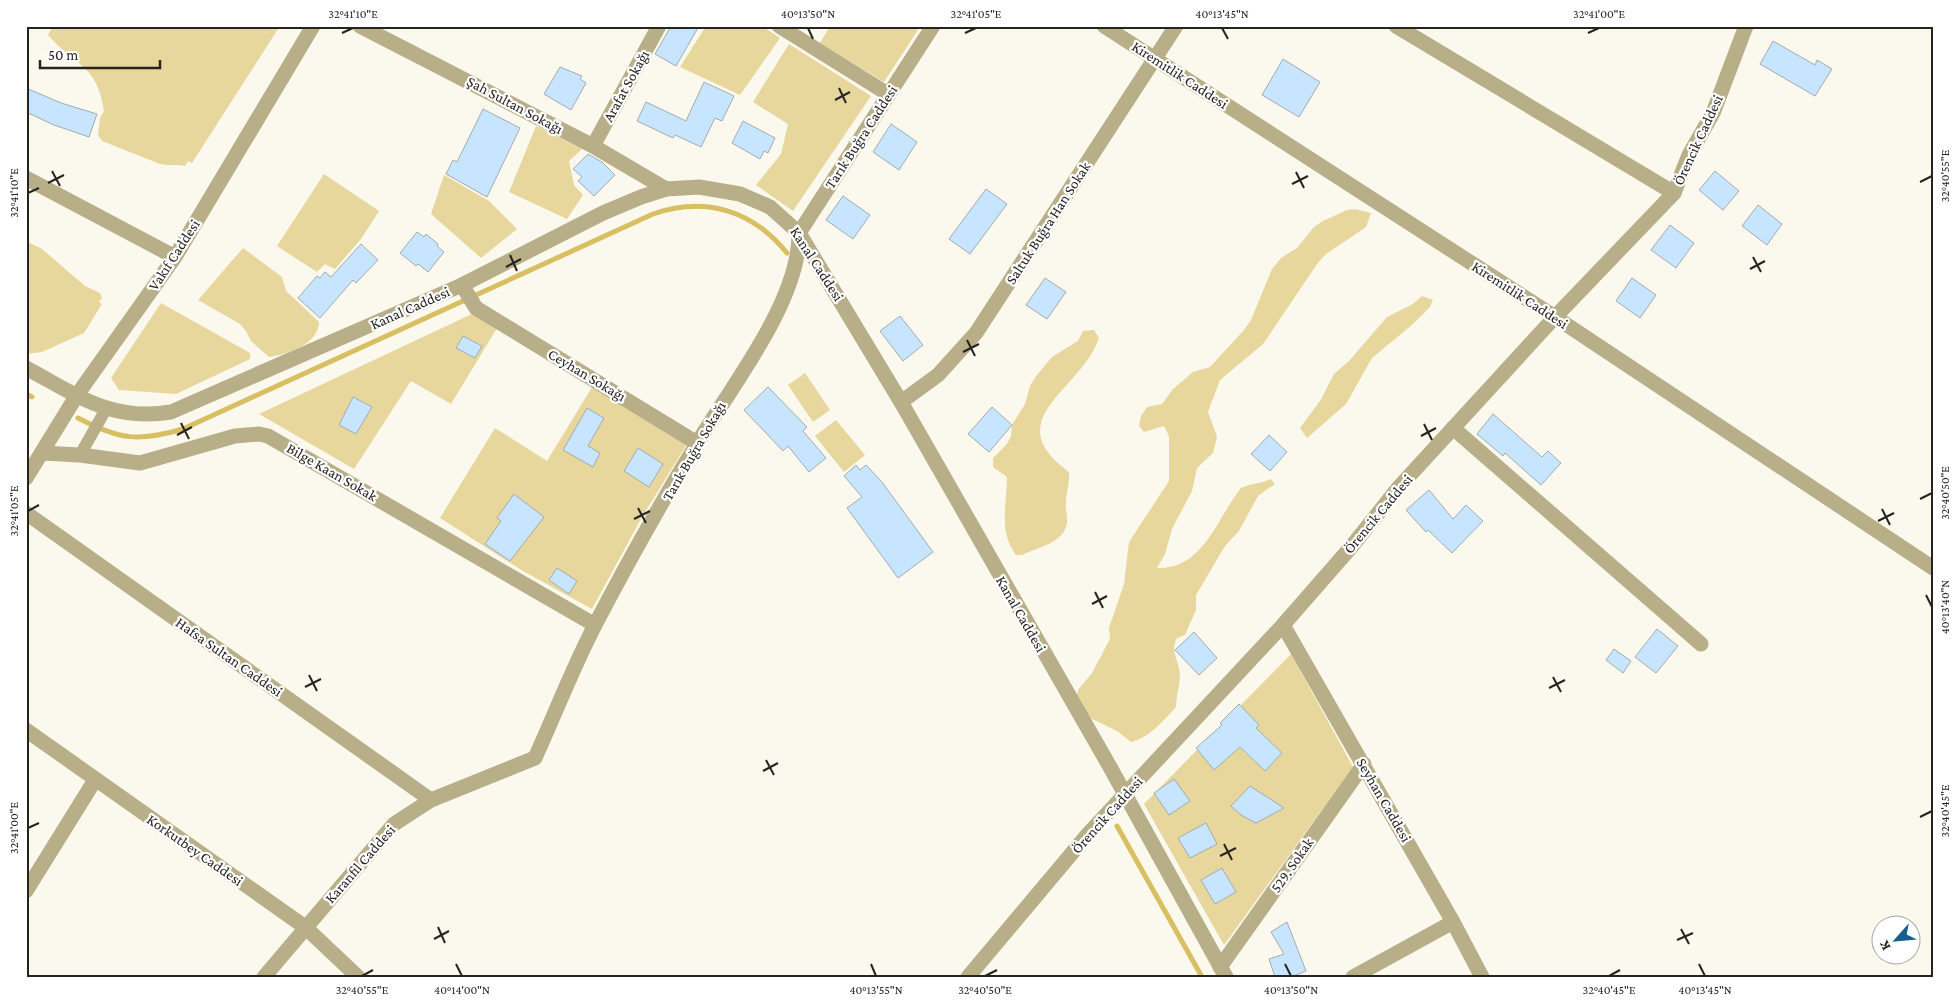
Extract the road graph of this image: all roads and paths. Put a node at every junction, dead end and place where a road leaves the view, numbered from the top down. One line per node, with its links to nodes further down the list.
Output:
1 (312, 26): 17 (street, Vakıf Caddesi)
2 (360, 26): 12 (street, Şah Sultan Sokağı)
3 (658, 26): 12 (street, Arafat Sokağı)
4 (779, 26): 11 (street)
5 (933, 26): 11 (street, Tarık Buğra Caddesi)
6 (1104, 26): 10 (street, Kiremitlik Caddesi)
7 (1176, 26): 10 (street, Saltuk Buğra Han Sokak)
8 (1396, 26): 15 (street)
9 (1746, 26): 15 (street, Örencik Caddesi)
10 (1155, 59): 19 (street, Kiremitlik Caddesi); 22 (street, Saltuk Buğra Han Sokak)
11 (888, 94): 16 (street, Tarık Buğra Caddesi)
12 (593, 146): 14 (street, Şah Sultan Sokağı)
13 (26, 178): 17 (street)
14 (666, 190): 16 (street, Kanal Caddesi); 18 (street, Kanal Caddesi)
15 (1674, 193): 19 (street, Örencik Caddesi)
16 (800, 233): 22 (street, Kanal Caddesi); 25 (street, Tarık Buğra Sokağı)
17 (175, 257): 21 (street, Vakıf Caddesi)
18 (462, 285): 23 (street, Kanal Caddesi); 25 (street, Ceyhan Sokağı)
19 (1555, 317): 24 (street, Örencik Caddesi); 30 (street, Kiremitlik Caddesi)
20 (26, 368): 21 (street, Kanal Caddesi)
21 (77, 395): 23 (street, Kanal Caddesi); 26 (street, Vakıf Caddesi)
22 (901, 402): 38 (street, Kanal Caddesi)
23 (106, 409): 27 (street)
24 (1453, 428): 32 (street, Örencik Caddesi); 33 (street)
25 (697, 443): 31 (street, Tarık Buğra Sokağı)
26 (46, 447): 27 (street, Bilge Kaan Sokak); 28 (street, Vakıf Caddesi)
27 (80, 455): 31 (street, Bilge Kaan Sokak)
28 (26, 478)
29 (26, 513): 39 (street, Hafsa Sultan Caddesi)
30 (1933, 568)
31 (595, 625): 35 (street, Tarık Buğra Sokağı)
32 (1283, 625): 36 (street, Seyhan Caddesi); 38 (street, Örencik Caddesi)
33 (1701, 644)
34 (26, 730): 37 (street, Korkutbey Caddesi)
35 (535, 758): 39 (street, Karanfil Caddesi)
36 (1364, 764): 41 (street, Seyhan Caddesi); 43 (street, 529. Sokak)
37 (96, 780): 40 (street); 42 (street, Korkutbey Caddesi)
38 (1125, 794): 43 (street, Kanal Caddesi); 46 (street, Örencik Caddesi)
39 (432, 800): 42 (street, Karanfil Caddesi)
40 (26, 891)
41 (1453, 922): 47 (street); 48 (street, Seyhan Caddesi)
42 (305, 927): 44 (street, Karanfil Caddesi); 45 (street, Korkutbey Caddesi)
43 (1223, 972)
44 (264, 977)
45 (358, 977)
46 (968, 977)
47 (1353, 977)
48 (1482, 977)

